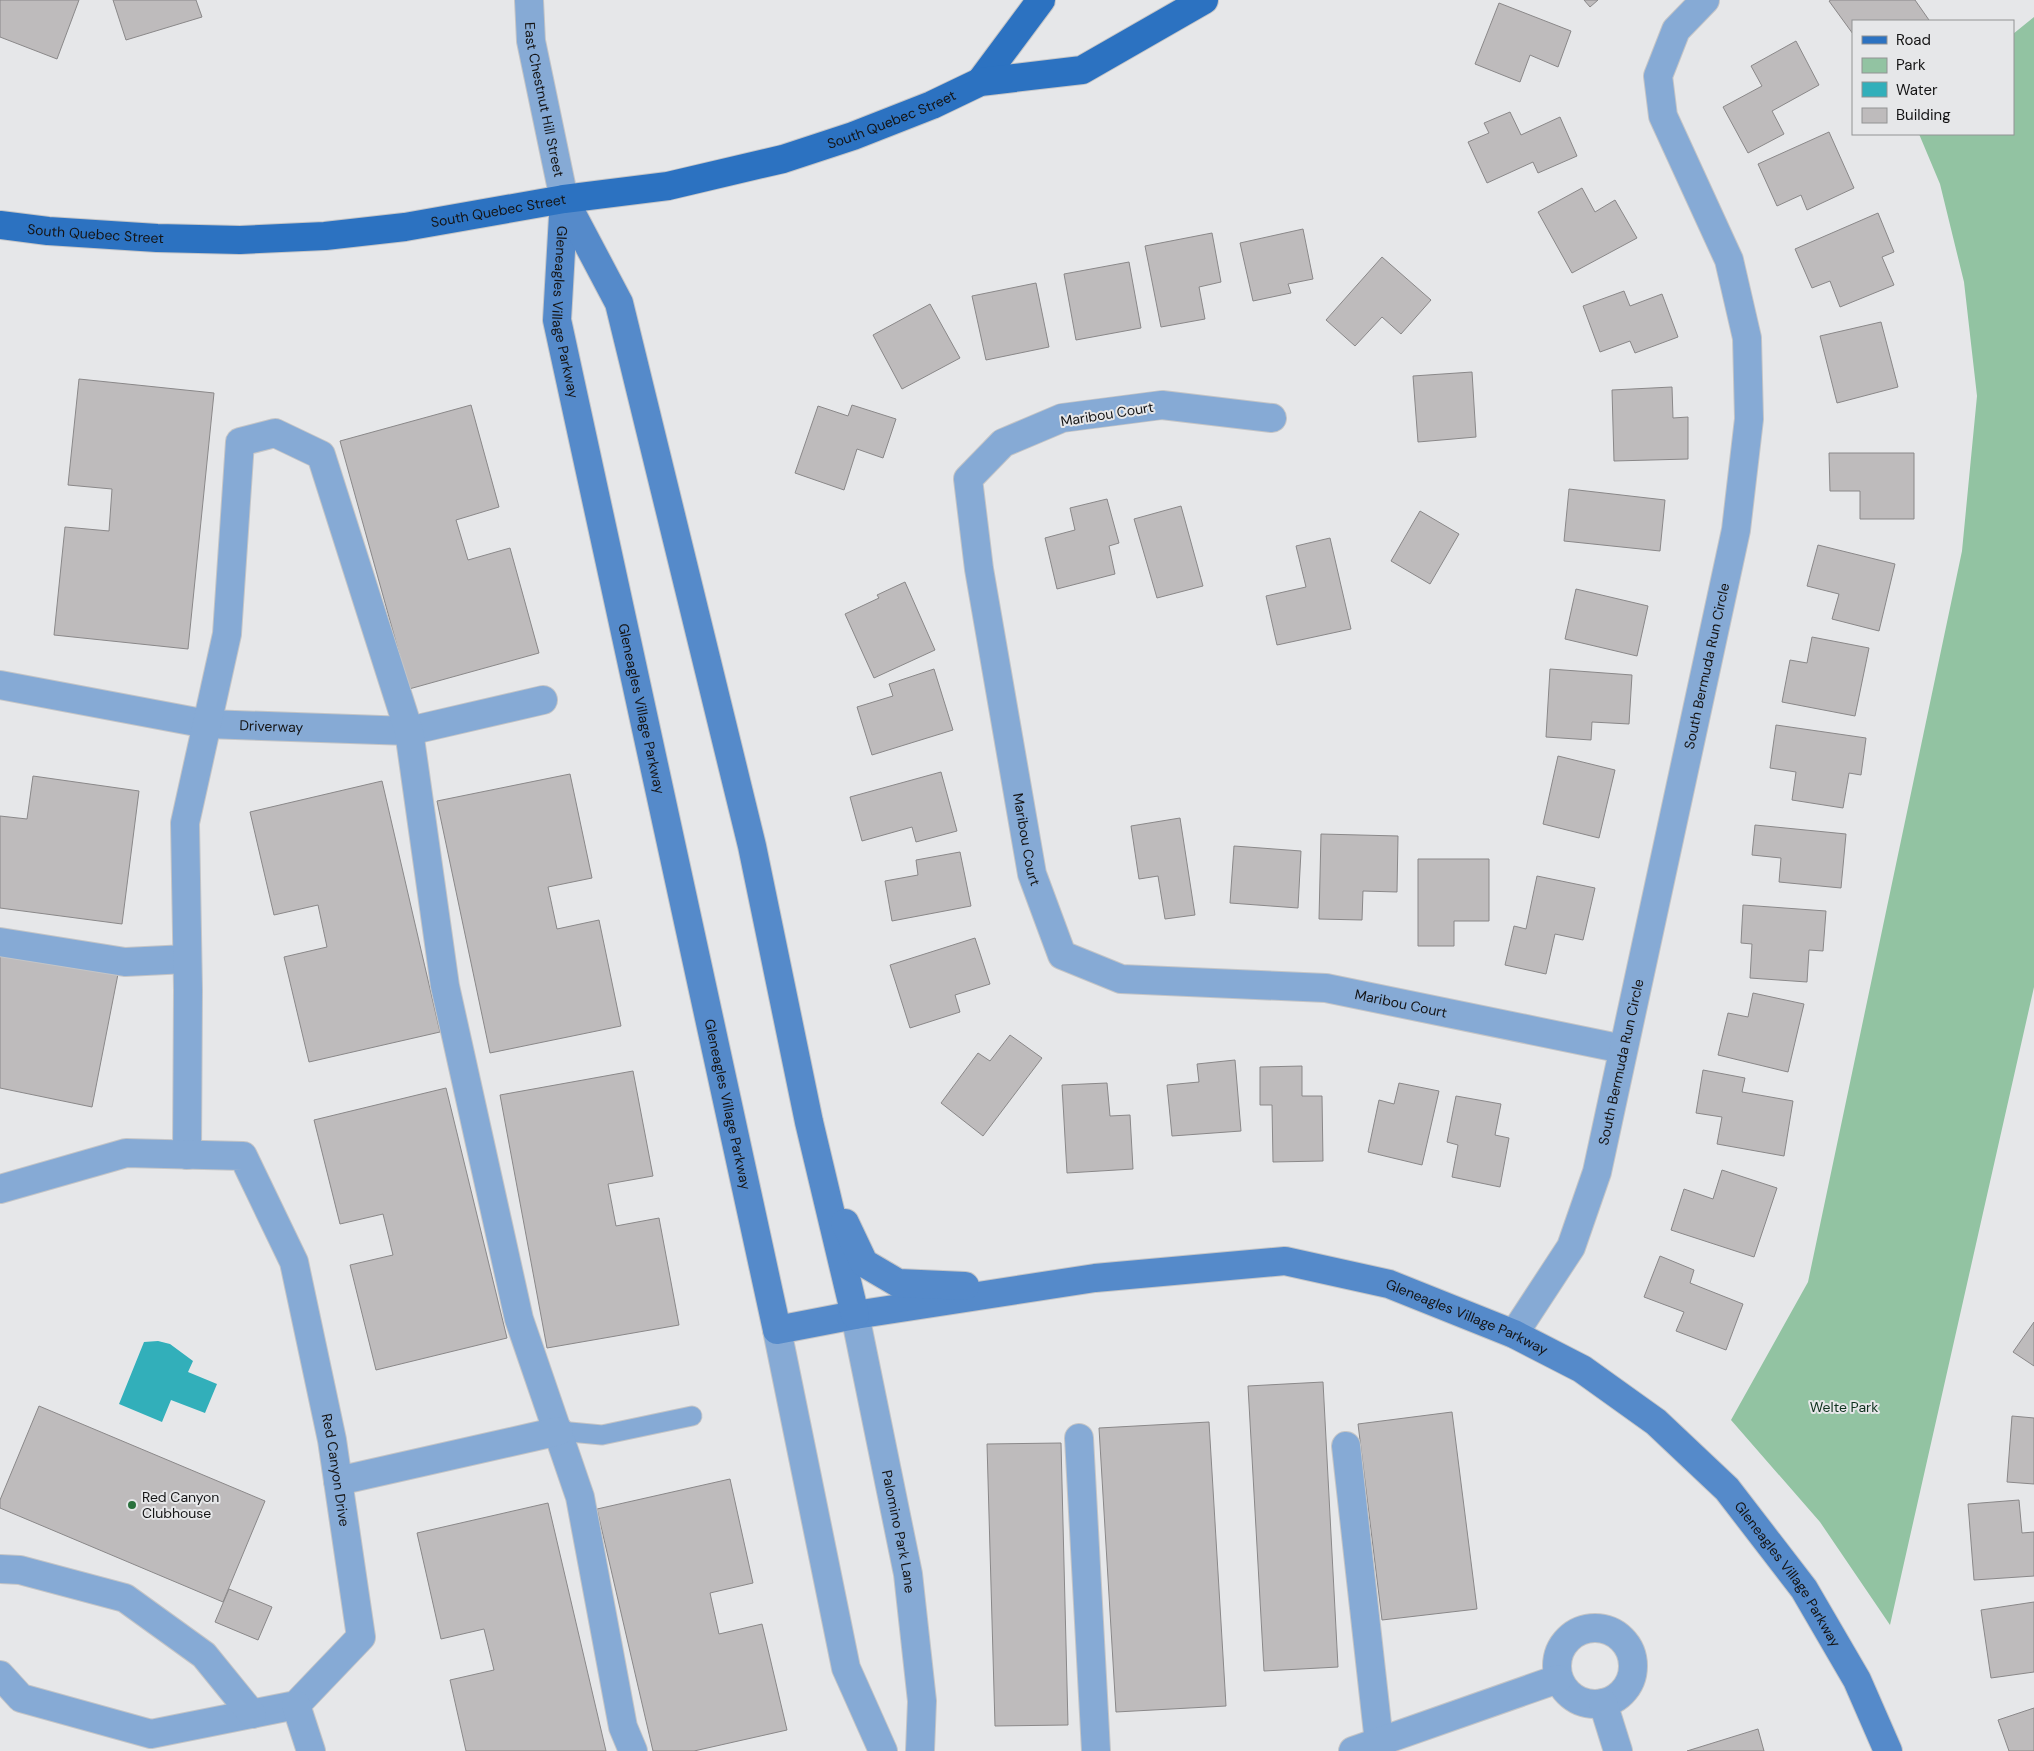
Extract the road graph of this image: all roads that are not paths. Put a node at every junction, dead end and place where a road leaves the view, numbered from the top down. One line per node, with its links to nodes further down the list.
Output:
1 (529, 0): 6 (street, East Chestnut Hill Street)
2 (1041, 0): 5 (main road, South Quebec Street)
3 (1204, 0): 5 (main road, South Quebec Street)
4 (1705, 0): 15 (street, South Bermuda Run Circle)
5 (980, 82): 6 (main road, South Quebec Street)
6 (564, 199): 7 (main road, South Quebec Street); 16 (street, Gleneagles Village Parkway); 21 (street, Gleneagles Village Parkway)
7 (0, 225)
8 (1272, 418): 15 (street, Maribou Court)
9 (0, 685): 11 (street, Driverway)
10 (543, 700): 12 (street, Driverway)
11 (207, 724): 12 (street, Driverway); 12 (street); 14 (street)
12 (409, 732): 24 (street)
13 (0, 942): 14 (street)
14 (187, 959): 17 (street)
15 (1623, 1049): 22 (street, South Bermuda Run Circle)
16 (809, 1122): 19 (street); 20 (street, Gleneagles Village Parkway)
17 (187, 1155): 18 (street, Red Canyon Drive); 27 (street, Red Canyon Drive)
18 (0, 1189)
19 (1030, 1288): 20 (street, Gleneagles Village Parkway); 22 (street, Gleneagles Village Parkway)
20 (854, 1315): 21 (street, Gleneagles Village Parkway); 38 (street, Palomino Park Lane)
21 (777, 1330): 37 (street)
22 (1514, 1334): 42 (street, Gleneagles Village Parkway)
23 (692, 1416): 24 (lane)
24 (559, 1431): 27 (street); 36 (street)
25 (1079, 1438): 39 (street)
26 (1346, 1446): 34 (street)
27 (338, 1482): 32 (street, Red Canyon Drive)
28 (0, 1569): 33 (street)
29 (0, 1675): 33 (street)
30 (1558, 1679): 31 (street); 31 (street); 34 (street)
31 (1603, 1703): 41 (street)
32 (296, 1705): 33 (street); 35 (street)
33 (252, 1714)
34 (1379, 1742): 40 (street)
35 (312, 1751)
36 (632, 1751)
37 (883, 1751)
38 (920, 1751)
39 (1096, 1751)
40 (1353, 1751)
41 (1618, 1751)
42 (1888, 1751)

